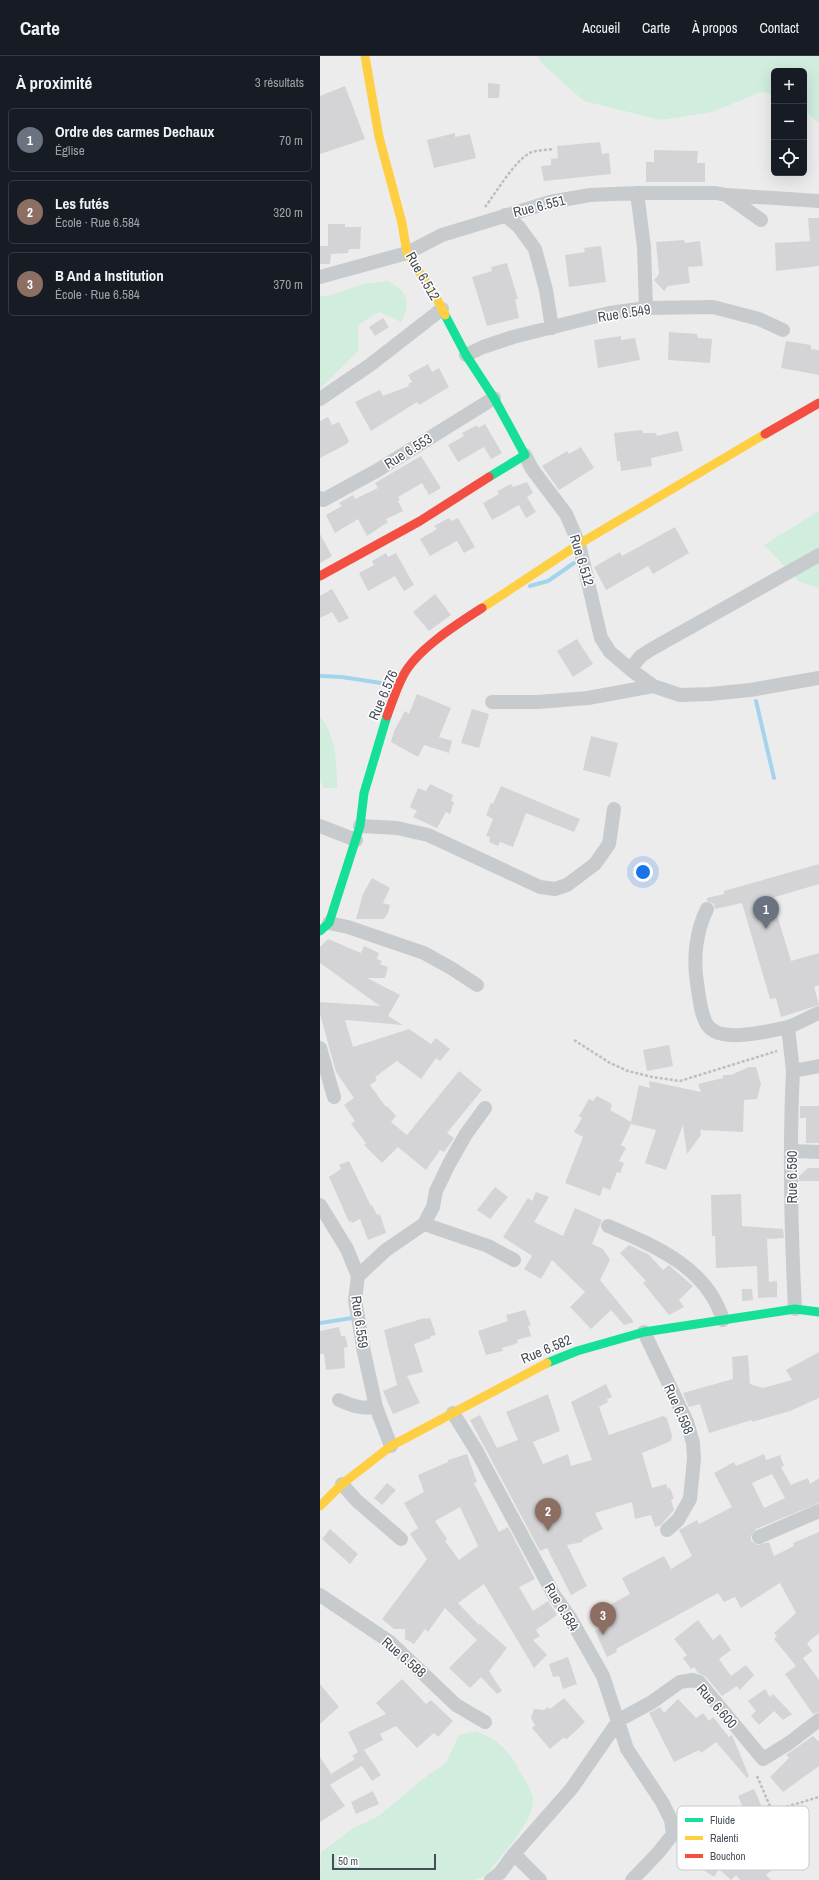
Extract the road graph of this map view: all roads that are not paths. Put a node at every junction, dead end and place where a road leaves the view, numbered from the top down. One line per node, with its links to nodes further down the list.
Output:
1 (365, 56): 7 (street, Rue 6.512)
2 (637, 193): 3 (street, Rue 6.551); 5 (street, Rue 6.551); 9 (street)
3 (726, 195): 4 (street); 6 (street, Rue 6.551)
4 (819, 201)
5 (505, 215): 7 (street, Rue 6.551); 11 (street)
6 (761, 220)
7 (407, 253): 8 (street, Rue 6.551); 10 (street, Rue 6.512)
8 (320, 277)
9 (646, 308): 11 (street, Rue 6.549); 12 (street, Rue 6.549)
10 (442, 309): 13 (street, Rue 6.512); 15 (street)
11 (552, 328): 13 (street, Rue 6.549)
12 (783, 330)
13 (466, 355): 14 (street, Rue 6.512)
14 (494, 398): 17 (street, Rue 6.512); 18 (street, Rue 6.553)
15 (320, 399)
16 (819, 403): 19 (street, Rue 6.576)
17 (525, 455): 19 (street, Rue 6.512); 21 (street)
18 (320, 498)
19 (579, 544): 22 (street, Rue 6.512); 28 (street, Rue 6.576)
20 (819, 555): 22 (street)
21 (320, 576)
22 (630, 669): 24 (street)
23 (819, 678): 24 (street)
24 (653, 686): 25 (street)
25 (492, 702)
26 (614, 809): 28 (street)
27 (320, 826): 29 (street)
28 (360, 826): 29 (street, Rue 6.576)
29 (356, 840): 31 (street, Rue 6.576)
30 (707, 909): 34 (street)
31 (325, 927): 32 (street)
32 (477, 985)
33 (819, 1013): 34 (street)
34 (788, 1027): 37 (street, Rue 6.590)
35 (320, 1048): 38 (street)
36 (819, 1066): 37 (street)
37 (793, 1071): 40 (street, Rue 6.590)
38 (334, 1097)
39 (485, 1108): 43 (street)
40 (792, 1151): 41 (street); 47 (street, Rue 6.590)
41 (819, 1152)
42 (320, 1205): 46 (street, Rue 6.559)
43 (424, 1224): 45 (street); 46 (street)
44 (608, 1226): 49 (street)
45 (514, 1260)
46 (358, 1276): 52 (street, Rue 6.559)
47 (795, 1309): 48 (street, Rue 6.582); 49 (street, Rue 6.582)
48 (819, 1312)
49 (723, 1320): 50 (street, Rue 6.582)
50 (644, 1332): 53 (street, Rue 6.582); 58 (street, Rue 6.598)
51 (340, 1400): 52 (street)
52 (376, 1408): 54 (street, Rue 6.559)
53 (453, 1412): 54 (street, Rue 6.582); 62 (street, Rue 6.584)
54 (391, 1446): 55 (street, Rue 6.582)
55 (342, 1484): 56 (street, Rue 6.582); 60 (street)
56 (320, 1506)
57 (819, 1511): 59 (street)
58 (667, 1530)
59 (760, 1537)
60 (401, 1539)
61 (320, 1594): 64 (street, Rue 6.588)
62 (619, 1720): 63 (street, Rue 6.600); 65 (street); 68 (street, Rue 6.584)
63 (819, 1720)
64 (485, 1722)
65 (514, 1854): 66 (street); 67 (street)
66 (491, 1880)
67 (540, 1880)
68 (632, 1880)

